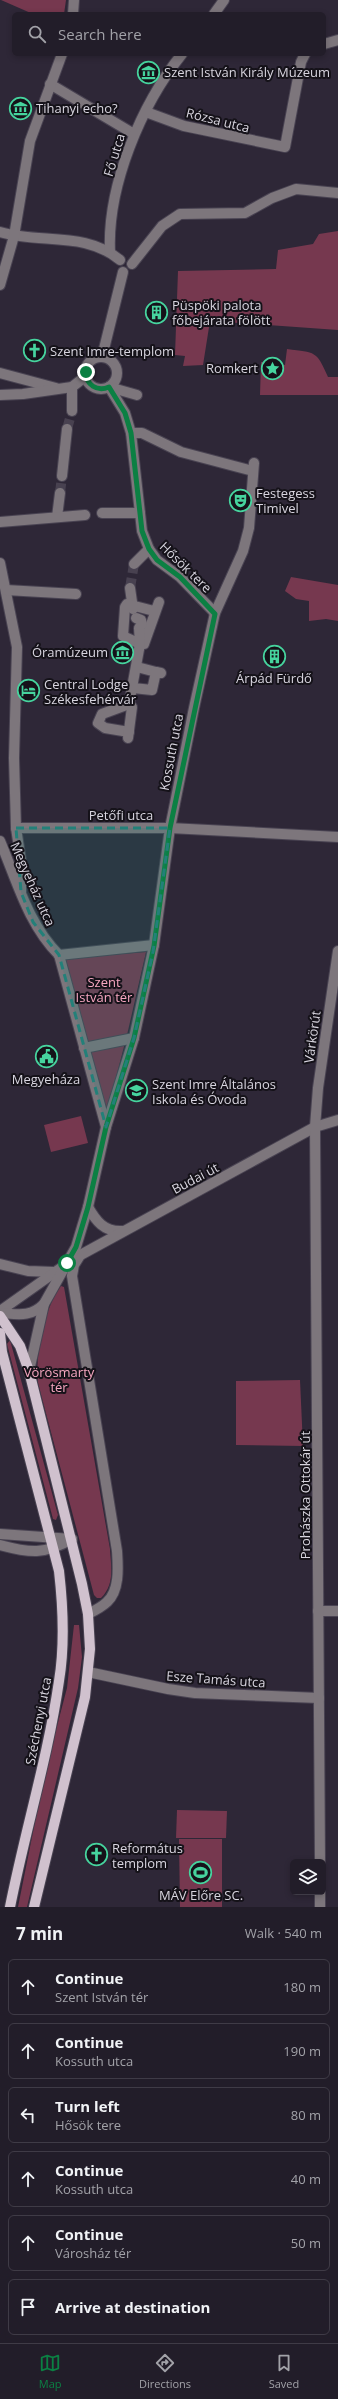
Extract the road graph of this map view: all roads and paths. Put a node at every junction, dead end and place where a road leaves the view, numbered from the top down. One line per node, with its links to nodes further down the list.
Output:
1 (74, 0): 3 (street)
2 (224, 0): 4 (street)
3 (73, 12)
4 (215, 12)
5 (338, 40): 6 (street)
6 (326, 43)
7 (61, 56): 10 (street)
8 (181, 56): 11 (street, Fő utca)
9 (304, 56): 11 (street, Rózsa utca)
10 (50, 84): 12 (street); 15 (street)
11 (148, 113): 12 (street, Fő utca)
12 (134, 134): 16 (street, Fő utca)
13 (338, 193): 18 (street)
14 (0, 232): 15 (street)
15 (14, 236): 16 (street); 20 (street)
16 (110, 252): 17 (street)
17 (120, 260): 18 (street); 19 (street)
18 (132, 264): 19 (street)
19 (123, 272): 21 (street)
20 (0, 285)
21 (102, 357): 23 (street); 25 (street)
22 (0, 373): 26 (street)
23 (86, 376): 24 (street); 25 (street)
24 (72, 387): 26 (street); 29 (street)
25 (109, 387): 28 (street); 31 (street)
26 (60, 389): 27 (street)
27 (0, 395)
28 (137, 395)
29 (72, 411)
30 (67, 429): 32 (street)
31 (131, 433): 34 (street); 46 (street, Kossuth utca)
32 (62, 476)
33 (60, 493): 37 (street)
34 (139, 510): 35 (street); 39 (street, Hősök tere)
35 (102, 513)
36 (85, 515): 37 (street)
37 (57, 517): 38 (street)
38 (0, 522)
39 (149, 549): 41 (street); 46 (street, Hősök tere)
40 (0, 564): 42 (street)
41 (134, 564)
42 (4, 587): 44 (street); 51 (street)
43 (130, 588): 45 (street)
44 (76, 594)
45 (132, 604): 47 (street); 47 (street); 47 (street)
46 (212, 610): 52 (street, Kossuth utca)
47 (140, 644): 48 (street)
48 (137, 667): 49 (street); 49 (street)
49 (133, 688): 50 (street)
50 (129, 704): 50 (street)
51 (16, 828): 52 (street, Petőfi utca); 55 (street)
52 (170, 828): 53 (street, Petőfi utca); 56 (street, Kossuth utca)
53 (338, 837)
54 (0, 841): 55 (street, Megyeház utca)
55 (22, 892): 58 (street, Megyeház utca)
56 (154, 946): 58 (street); 59 (street)
57 (338, 951): 63 (street, Várkörút)
58 (59, 955): 60 (street)
59 (134, 1038): 60 (street); 62 (street)
60 (84, 1048): 62 (street)
61 (338, 1120): 63 (street, Budai út)
62 (106, 1127): 64 (street)
63 (315, 1127): 65 (street, Budai út); 80 (street, Prohászka Ottokár út)
64 (88, 1207): 65 (street); 67 (street)
65 (122, 1231): 66 (street, Budai út)
66 (81, 1254): 67 (street, Budai út); 82 (street)
67 (67, 1263): 69 (street, Budai út); 70 (street, Budai út)
68 (0, 1264): 69 (street)
69 (54, 1272): 71 (street, Budai út)
70 (44, 1304): 71 (street, Budai út); 74 (street, Budai út)
71 (0, 1312)
72 (0, 1316): 74 (main road)
73 (0, 1333): 76 (main road)
74 (29, 1371): 77 (main road)
75 (0, 1534): 76 (street)
76 (50, 1537): 77 (street); 79 (main road, Széchenyi utca)
77 (72, 1540): 79 (street); 82 (main road)
78 (0, 1545): 79 (street)
79 (54, 1550): 87 (main road, Széchenyi utca)
80 (318, 1611): 81 (street); 84 (street, Prohászka Ottokár út)
81 (338, 1611)
82 (88, 1614): 83 (main road)
83 (88, 1672): 84 (street, Esze Tamás utca); 88 (main road)
84 (319, 1698): 85 (street, Prohászka Ottokár út)
85 (320, 1859)
86 (320, 1895): 89 (street)
87 (10, 1907)
88 (34, 1907)
89 (320, 1907)

